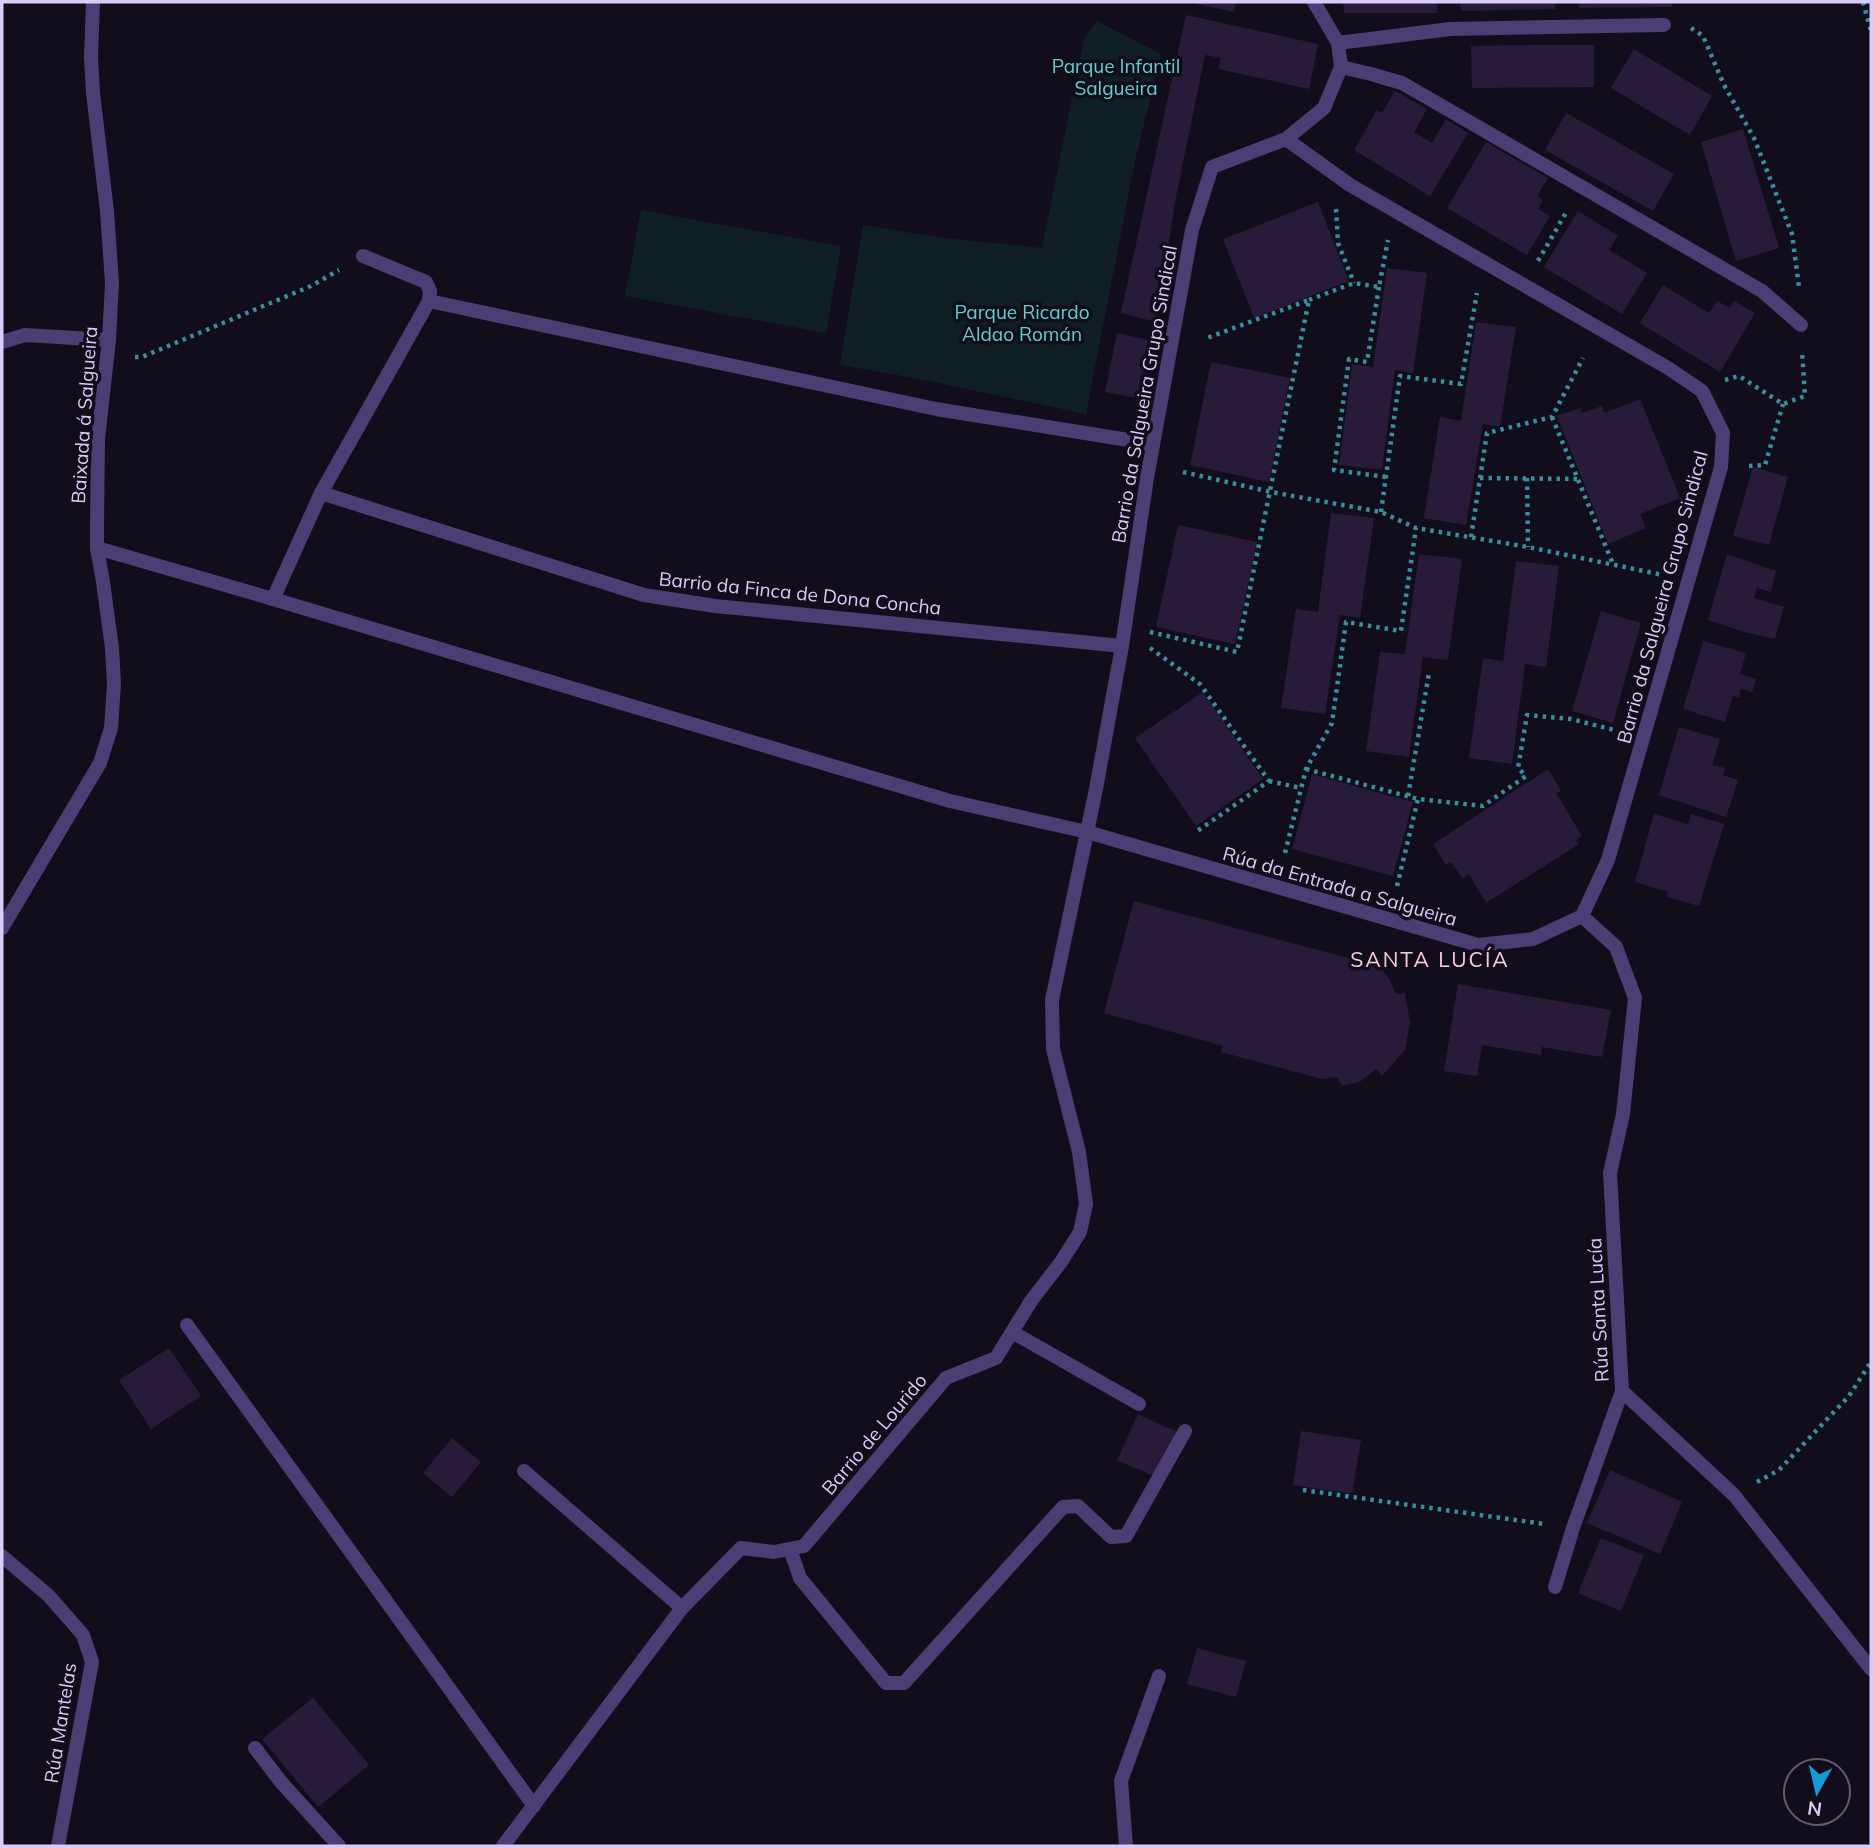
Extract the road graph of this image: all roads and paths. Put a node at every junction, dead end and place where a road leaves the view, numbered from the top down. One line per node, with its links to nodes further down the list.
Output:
1 (93, 2): 22 (street, Baixada á Salgueira)
2 (1314, 2): 7 (street)
3 (1863, 2): 6 (path)
4 (1684, 23): 20 (path)
5 (1664, 24): 7 (street)
6 (1871, 31)
7 (1338, 43): 8 (street)
8 (1341, 67): 9 (street, Barrio da Salgueira Grupo Sindical); 10 (street)
9 (1286, 139): 29 (street, Barrio da Salgueira Grupo Sindical); 60 (street, Barrio da Salgueira Grupo Sindical)
10 (1581, 186): 14 (path); 20 (street)
11 (1336, 208): 15 (path)
12 (1388, 240): 16 (path)
13 (363, 256): 19 (street); 24 (path)
14 (1536, 265)
15 (1354, 283): 16 (path); 18 (path)
16 (1379, 287): 32 (path)
17 (1477, 293): 32 (path)
18 (1310, 300): 21 (path); 36 (path)
19 (429, 301): 29 (street); 37 (street)
20 (1801, 325): 27 (path)
21 (1207, 338)
22 (109, 340): 23 (street); 24 (street, Baixada á Salgueira)
23 (2, 342)
24 (107, 358): 42 (street, Baixada á Salgueira)
25 (1583, 358): 28 (path)
26 (1727, 381): 27 (path)
27 (1783, 404): 30 (path)
28 (1552, 417): 33 (path); 35 (path)
29 (1153, 444): 47 (street, Barrio da Salgueira Grupo Sindical)
30 (1749, 466)
31 (1183, 472): 36 (path)
32 (1386, 477): 38 (path)
33 (1480, 478): 34 (path); 40 (path)
34 (1527, 478): 35 (path); 41 (path)
35 (1579, 479): 43 (path)
36 (1271, 492): 38 (path); 46 (path)
37 (321, 493): 45 (street); 47 (street, Barrio da Finca de Dona Concha)
38 (1381, 512): 39 (path)
39 (1416, 528): 40 (path); 51 (path)
40 (1471, 537): 41 (path)
41 (1528, 547): 43 (path)
42 (97, 548): 45 (street, Rúa da Entrada a Salgueira); 61 (street, Baixada á Salgueira)
43 (1613, 565): 44 (path)
44 (1664, 575)
45 (273, 599): 56 (street, Rúa da Entrada a Salgueira)
46 (1149, 632)
47 (1122, 646): 56 (street, Barrio da Salgueira Grupo Sindical)
48 (1146, 646): 52 (path)
49 (1429, 673): 54 (path)
50 (1619, 731): 55 (path)
51 (1306, 769): 53 (path); 54 (path)
52 (1269, 781): 53 (path); 57 (path)
53 (1301, 788): 58 (path)
54 (1408, 796): 55 (path)
55 (1418, 799): 59 (path)
56 (1087, 832): 60 (street, Rúa da Entrada a Salgueira); 63 (street, Barrio de Lourido)
57 (1196, 832)
58 (1285, 853)
59 (1397, 886)
60 (1582, 916): 65 (street, Rúa Santa Lucía)
61 (2, 928)
62 (187, 1325): 79 (street)
63 (1012, 1332): 66 (street); 72 (street, Barrio de Lourido)
64 (1871, 1362): 70 (path)
65 (1622, 1391): 70 (street, Rúa Santa Lucía); 71 (street)
66 (1139, 1404)
67 (1185, 1431): 72 (street)
68 (524, 1471): 75 (street)
69 (1303, 1490): 71 (path)
70 (1734, 1495): 76 (street, Rúa Santa Lucía)
71 (1573, 1528): 74 (street)
72 (790, 1549): 75 (street)
73 (2, 1556): 80 (street, Rúa Mantelas)
74 (1555, 1587)
75 (682, 1608): 79 (street)
76 (1871, 1669)
77 (1159, 1676): 83 (street)
78 (255, 1748): 81 (street)
79 (534, 1805): 82 (street)
80 (58, 1846)
81 (339, 1846)
82 (503, 1846)
83 (1126, 1846)

